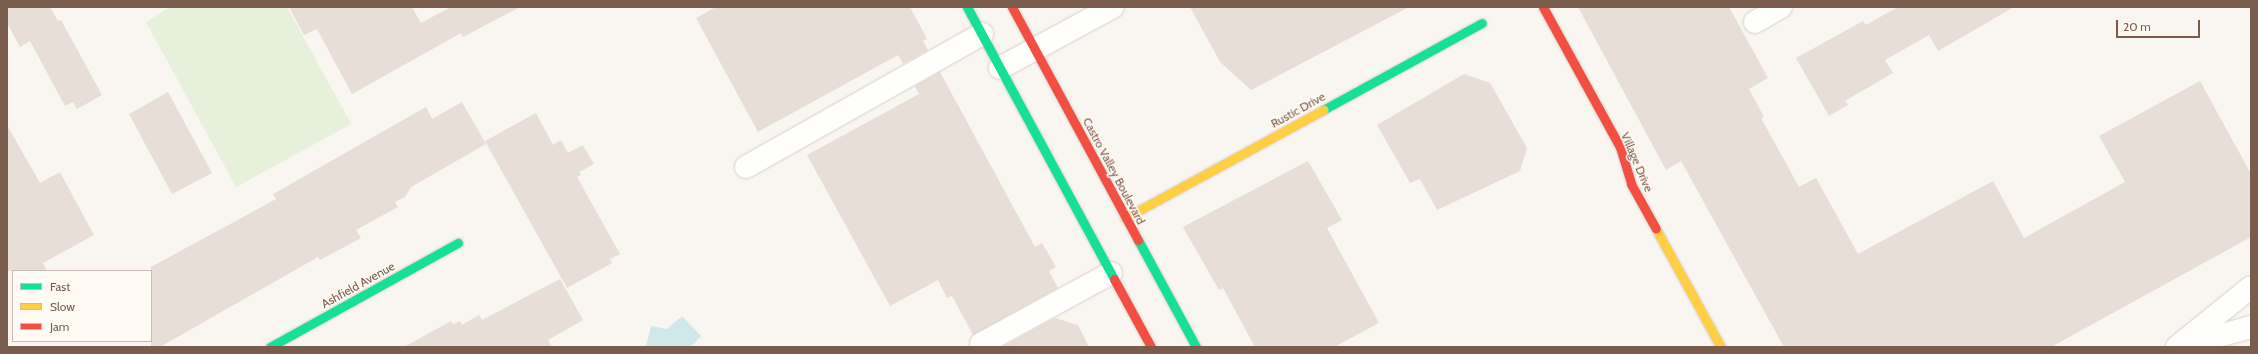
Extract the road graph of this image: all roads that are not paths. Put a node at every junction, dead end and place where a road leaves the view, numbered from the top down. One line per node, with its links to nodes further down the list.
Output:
1 (967, 7): 8 (street)
2 (1012, 7): 9 (street, Castro Valley Boulevard)
3 (1112, 7): 9 (street)
4 (1542, 7): 21 (street, Village Drive)
5 (1781, 7): 6 (street)
6 (1755, 22)
7 (1482, 23): 12 (street, Rustic Drive)
8 (982, 34): 10 (street); 11 (street)
9 (1035, 50): 10 (street); 12 (street, Castro Valley Boulevard)
10 (1000, 68): 14 (street)
11 (746, 167)
12 (1125, 218): 20 (street, Castro Valley Boulevard)
13 (458, 243): 18 (street, Ashfield Avenue)
14 (1111, 273): 17 (street); 19 (street)
15 (2251, 287): 22 (street)
16 (2251, 327): 22 (street)
17 (981, 344)
18 (270, 347)
19 (1151, 347)
20 (1196, 347)
21 (1721, 347)
22 (2178, 347)

